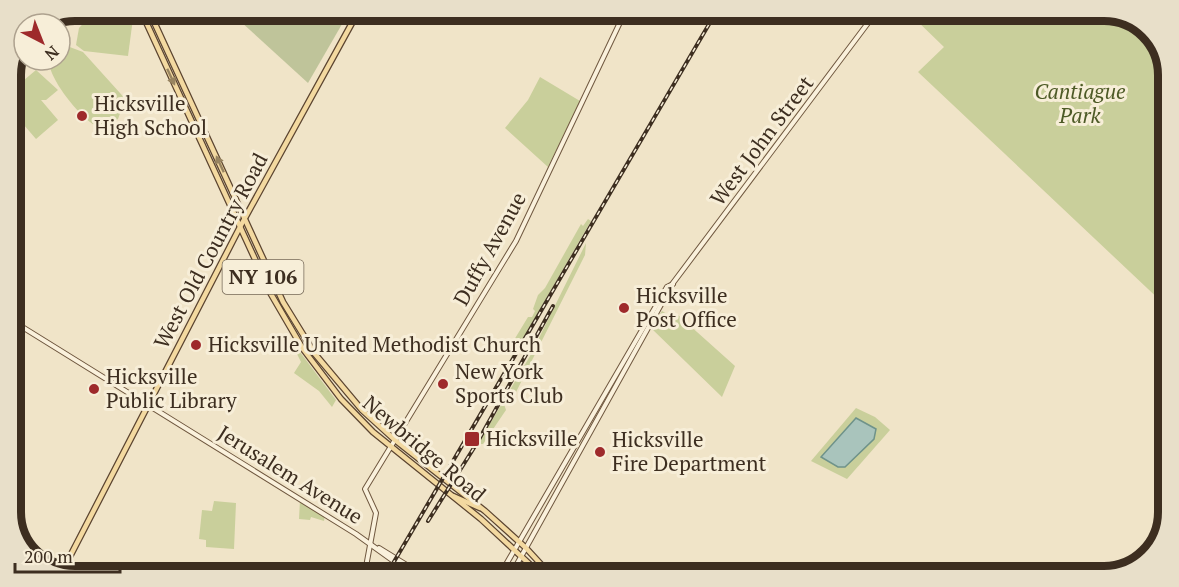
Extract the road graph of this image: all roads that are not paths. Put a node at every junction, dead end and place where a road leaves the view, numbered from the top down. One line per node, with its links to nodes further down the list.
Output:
1 (146, 21): 7 (main road, NY 106, one-way to 7)
2 (154, 21): 6 (main road, NY 106, one-way to 2)
3 (353, 21): 6 (main road, West Old Country Road)
4 (621, 21): 19 (main road, Duffy Avenue)
5 (870, 21): 8 (main road, West John Street)
6 (246, 217): 7 (main road, West Old Country Road); 9 (main road, NY 106)
7 (240, 227): 10 (main road, NY 106); 16 (main road, West Old Country Road)
8 (674, 283): 11 (main road, West John Street); 12 (main road, West John Street)
9 (279, 294): 10 (main road); 14 (main road, NY 106)
10 (274, 299): 15 (main road, NY 106)
11 (658, 302): 12 (main road); 17 (main road, West John Street)
12 (660, 308): 18 (main road, West John Street)
13 (21, 326): 16 (main road, Jerusalem Avenue)
14 (303, 337): 15 (main road); 19 (main road, NY 106)
15 (297, 341): 20 (main road, Newbridge Road / NY 106)
16 (147, 405): 26 (main road, Jerusalem Avenue); 30 (main road, West Old Country Road)
17 (594, 415): 18 (main road); 25 (main road, West John Street)
18 (593, 427): 27 (main road, West John Street)
19 (395, 440): 20 (main road, Duffy Avenue); 22 (main road, NY 106)
20 (390, 447): 21 (main road, Newbridge Road / NY 106); 26 (main road, Duffy Avenue)
21 (421, 471): 22 (main road); 23 (main road, Newbridge Road / NY 106)
22 (440, 477): 24 (main road, NY 106)
23 (453, 496): 24 (main road); 28 (main road, Newbridge Road / NY 106)
24 (481, 508): 25 (main road, NY 106)
25 (520, 542): 27 (main road, NY 106); 28 (main road, West John Street)
26 (370, 543): 31 (main road); 32 (main road, Jerusalem Avenue); 33 (main road, Jerusalem Avenue)
27 (526, 548): 29 (main road, West John Street); 37 (main road, NY 106)
28 (515, 549): 29 (main road, Newbridge Road / NY 106); 34 (main road, West John Street)
29 (522, 556): 35 (main road, West John Street); 36 (main road, Newbridge Road / NY 106)
30 (65, 565)
31 (366, 566)
32 (401, 566)
33 (408, 566)
34 (505, 566)
35 (516, 566)
36 (532, 566)
37 (543, 566)

